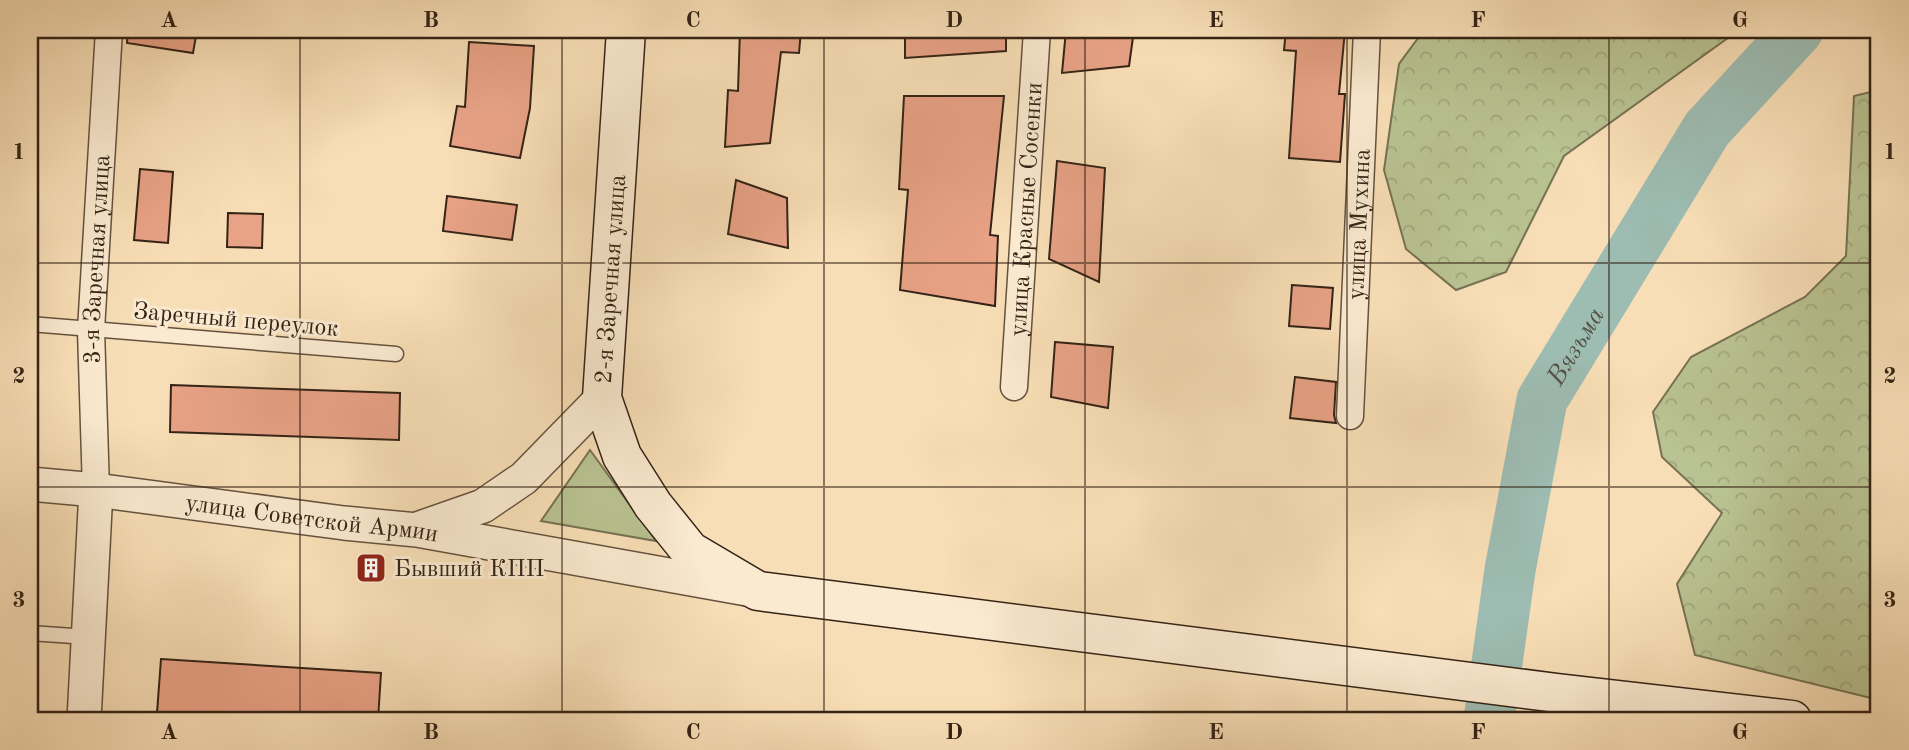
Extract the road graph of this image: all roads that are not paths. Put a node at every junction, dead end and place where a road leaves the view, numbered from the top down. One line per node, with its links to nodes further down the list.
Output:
1 (110, 30): 6 (street, 3-я Заречная улица)
2 (626, 30): 9 (main road, 2-я Заречная улица)
3 (1037, 30): 8 (street, улица Красные Сосенки)
4 (1367, 30): 10 (street, улица Мухина)
5 (30, 324): 6 (lane, Заречный переулок)
6 (90, 330): 7 (lane, Заречный переулок); 12 (street, 3-я Заречная улица)
7 (396, 355)
8 (1014, 387)
9 (602, 398): 13 (street); 14 (main road, 2-я Заречная улица)
10 (1350, 416)
11 (30, 484): 12 (street, улица Советской Армии)
12 (96, 490): 13 (street, улица Советской Армии); 16 (street)
13 (417, 530): 14 (street, улица Советской Армии)
14 (758, 591): 18 (main road)
15 (30, 634): 16 (lane)
16 (88, 637): 17 (street)
17 (84, 720)
18 (1792, 720)

